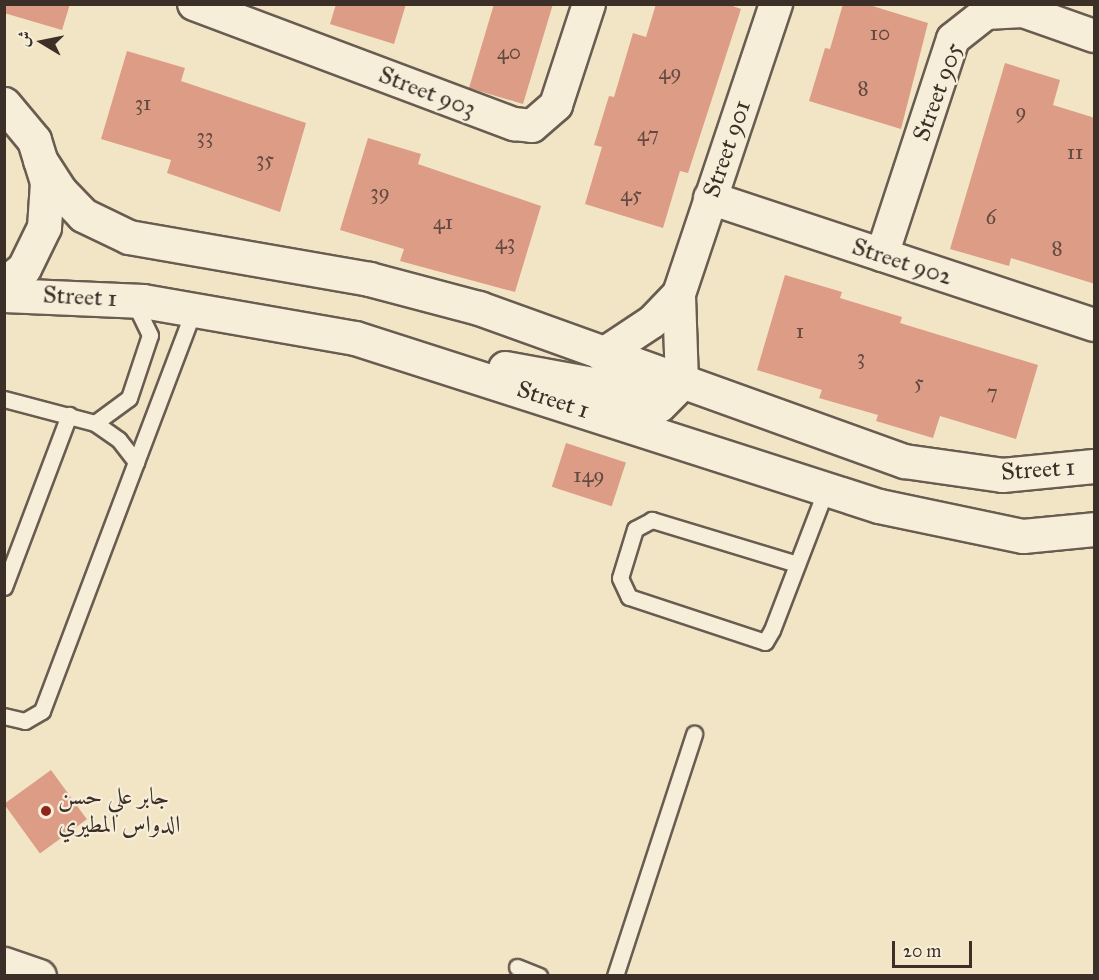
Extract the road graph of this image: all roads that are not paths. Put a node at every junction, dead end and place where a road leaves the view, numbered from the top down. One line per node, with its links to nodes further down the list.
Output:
1 (194, 4): 2 (street, Street 903)
2 (589, 4)
3 (776, 4): 7 (street, Street 901)
4 (1095, 36): 8 (street, Street 905)
5 (4, 104): 6 (street)
6 (40, 160): 9 (street); 15 (street, Street 1)
7 (710, 198): 8 (street, Street 902); 10 (street, Street 901)
8 (882, 255): 14 (street, Street 902)
9 (4, 284)
10 (679, 294): 15 (street, Street 901); 17 (street, Street 901)
11 (4, 296): 12 (street, Street 1)
12 (133, 300): 13 (street, Street 1); 20 (lane)
13 (194, 309): 16 (street, Street 1); 21 (lane)
14 (1095, 325)
15 (602, 355): 17 (street, Street 1)
16 (484, 377): 17 (street); 23 (street, Street 1)
17 (682, 382): 22 (street, Street 1)
18 (4, 399): 19 (lane)
19 (69, 415): 20 (lane); 26 (lane)
20 (95, 423): 21 (lane)
21 (136, 462): 27 (lane)
22 (1095, 466)
23 (825, 489): 24 (street, Street 1); 25 (lane)
24 (1095, 530)
25 (797, 564): 25 (lane)
26 (4, 587)
27 (4, 716)
28 (694, 734): 33 (lane)
29 (4, 964): 31 (street)
30 (517, 967): 32 (lane)
31 (39, 975)
32 (539, 975)
33 (615, 975)

